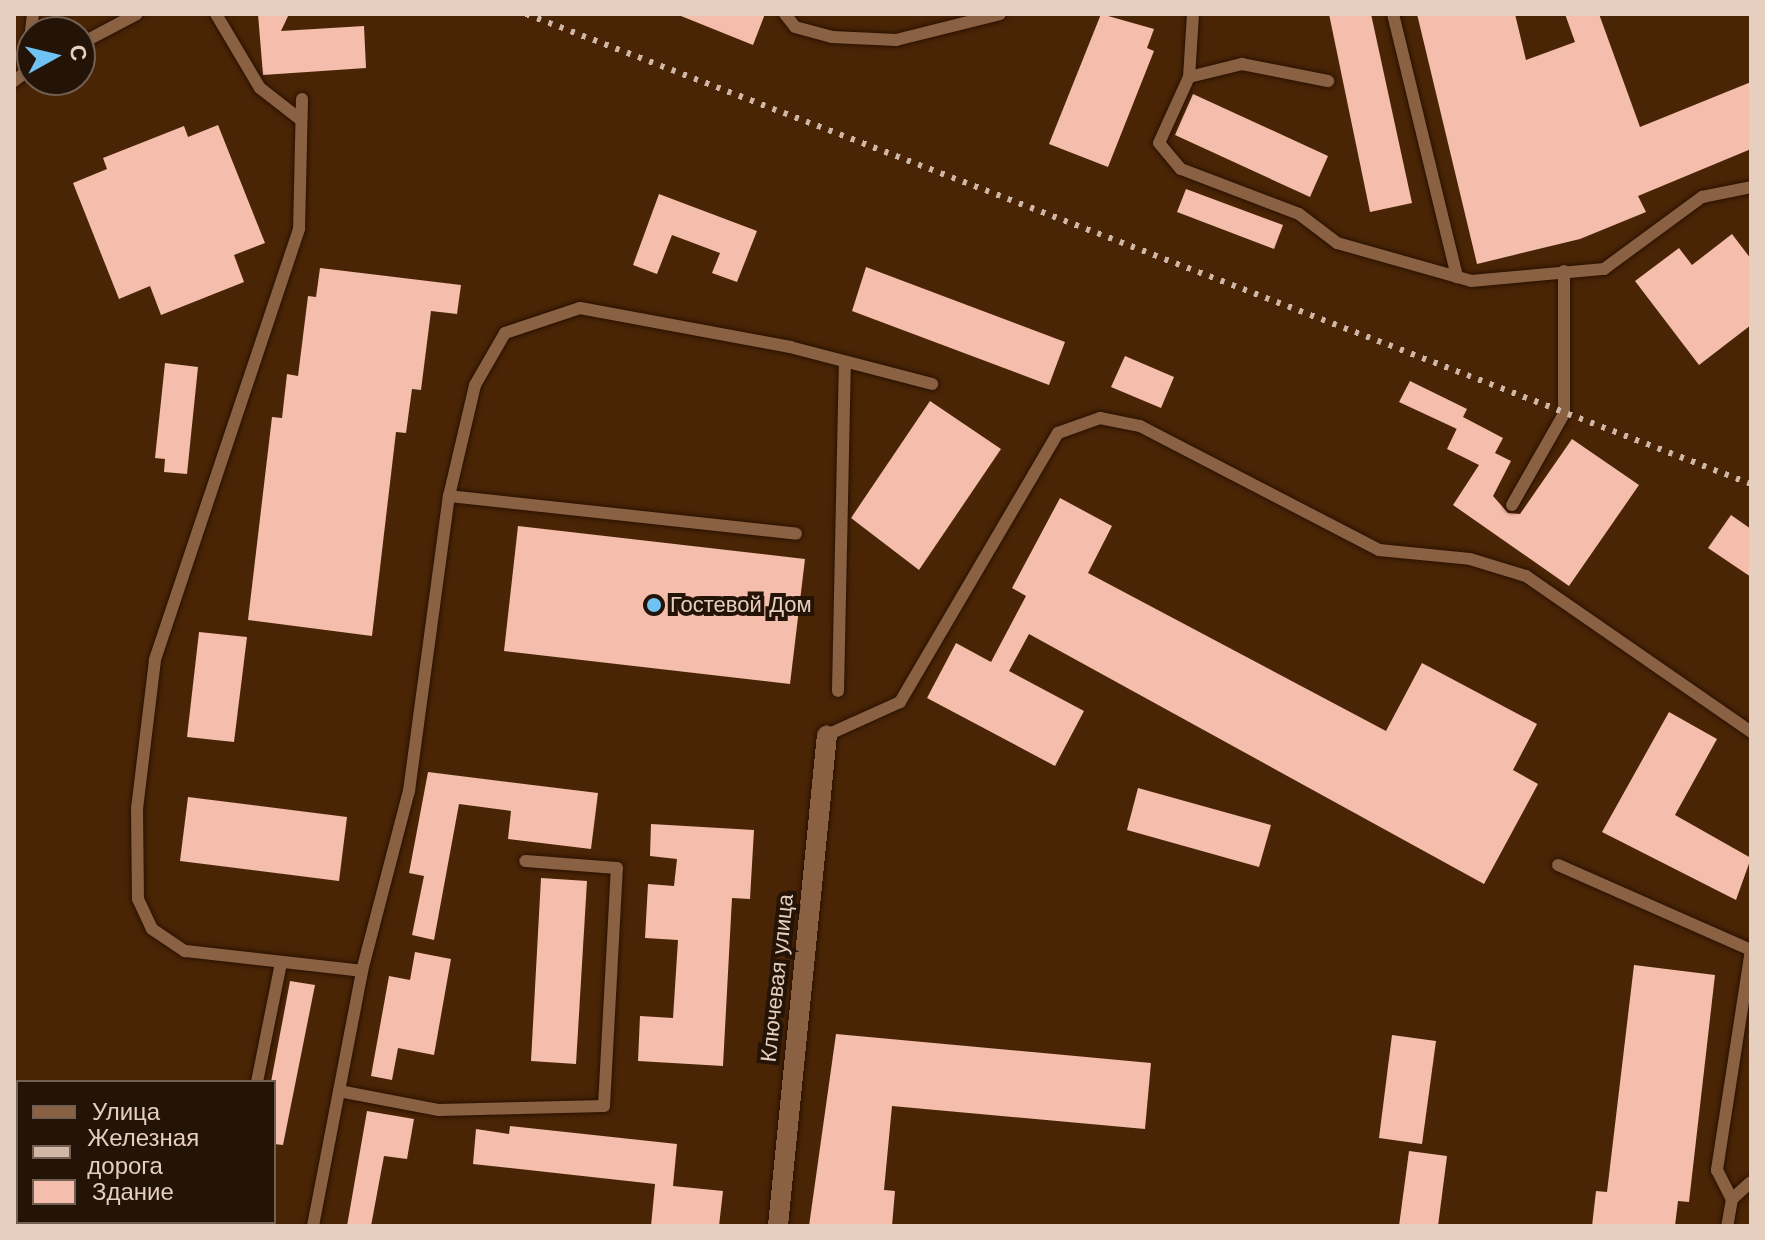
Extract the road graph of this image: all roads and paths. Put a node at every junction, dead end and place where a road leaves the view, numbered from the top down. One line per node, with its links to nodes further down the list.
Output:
1 (137, 14): 7 (lane)
2 (216, 14): 11 (lane)
3 (785, 14): 4 (lane)
4 (1000, 14)
5 (1193, 14): 8 (lane)
6 (1393, 14): 14 (lane)
7 (96, 36)
8 (1189, 77): 9 (lane); 14 (lane)
9 (1328, 81)
10 (302, 99): 11 (lane)
11 (301, 120): 25 (lane)
12 (1751, 187): 13 (lane)
13 (1564, 271): 14 (lane); 18 (lane)
14 (1457, 277)
15 (845, 364): 16 (lane); 17 (lane); 20 (lane)
16 (932, 384)
17 (449, 496): 19 (lane); 26 (lane)
18 (1512, 505)
19 (796, 534)
20 (838, 691)
21 (1751, 732): 22 (lane)
22 (827, 735): 32 (street, Ключевая улица)
23 (525, 861): 28 (lane)
24 (1558, 865): 30 (lane)
25 (281, 963): 26 (lane); 27 (lane)
26 (362, 971): 28 (lane)
27 (257, 1080)
28 (339, 1091): 31 (lane)
29 (1751, 1182): 30 (lane)
30 (1732, 1199): 33 (lane)
31 (313, 1226)
32 (778, 1226)
33 (1727, 1226)

